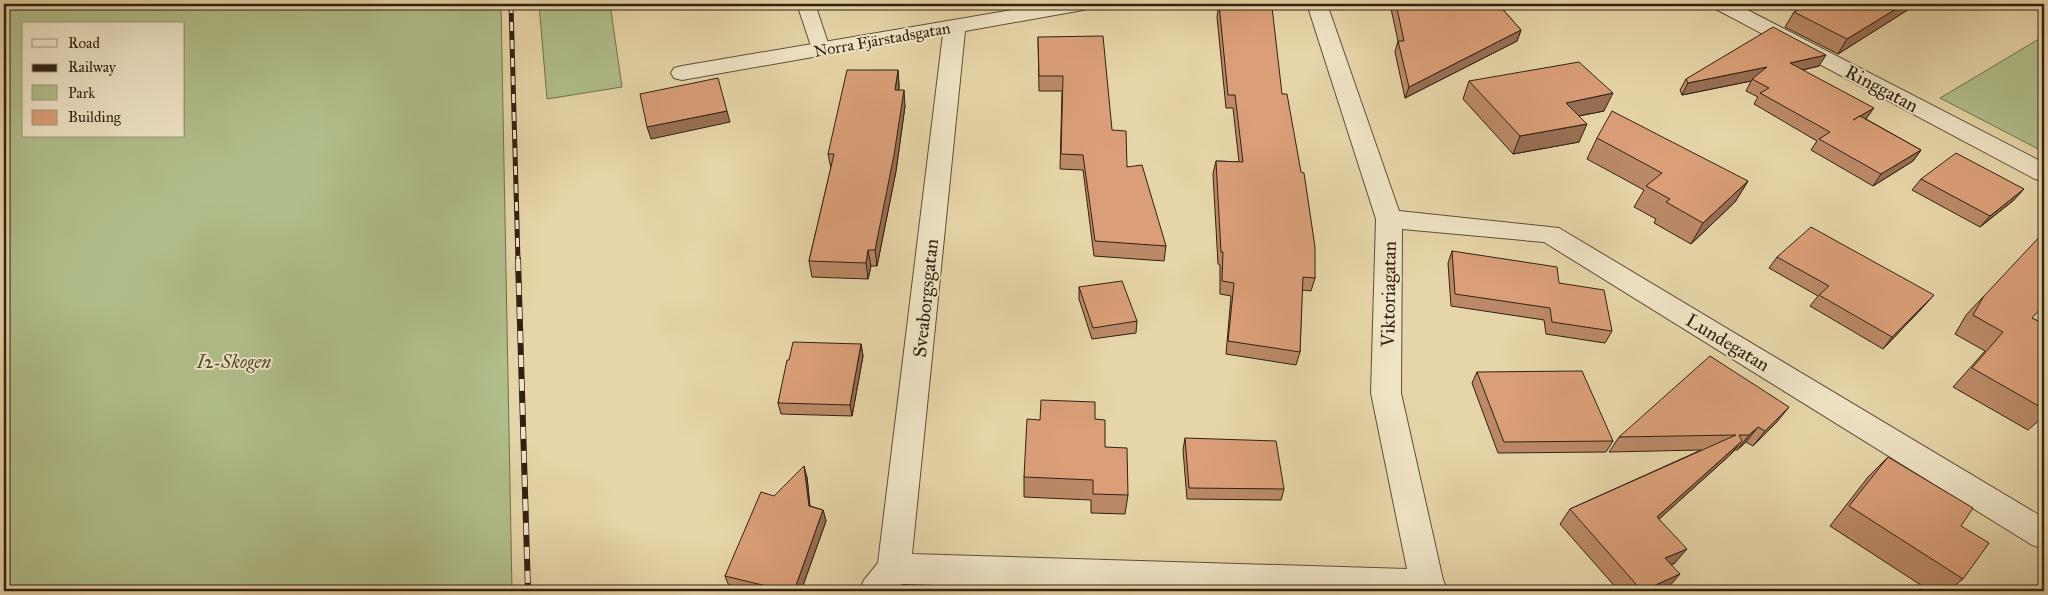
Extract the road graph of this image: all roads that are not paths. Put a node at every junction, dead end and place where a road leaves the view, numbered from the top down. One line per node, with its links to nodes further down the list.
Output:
1 (806, 4): 6 (lane)
2 (1083, 4): 5 (street, Norra Fjärstadsgatan)
3 (1317, 4): 9 (street, Viktoriagatan)
4 (1720, 4): 8 (street, Ringgatan)
5 (955, 26): 6 (street, Norra Fjärstadsgatan); 11 (street, Sveaborgsgatan)
6 (821, 49): 7 (street, Norra Fjärstadsgatan)
7 (682, 73)
8 (2044, 173)
9 (1389, 219): 10 (street, Lundegatan); 12 (street, Viktoriagatan)
10 (2044, 535)
11 (886, 580): 12 (street)
12 (1429, 588)

